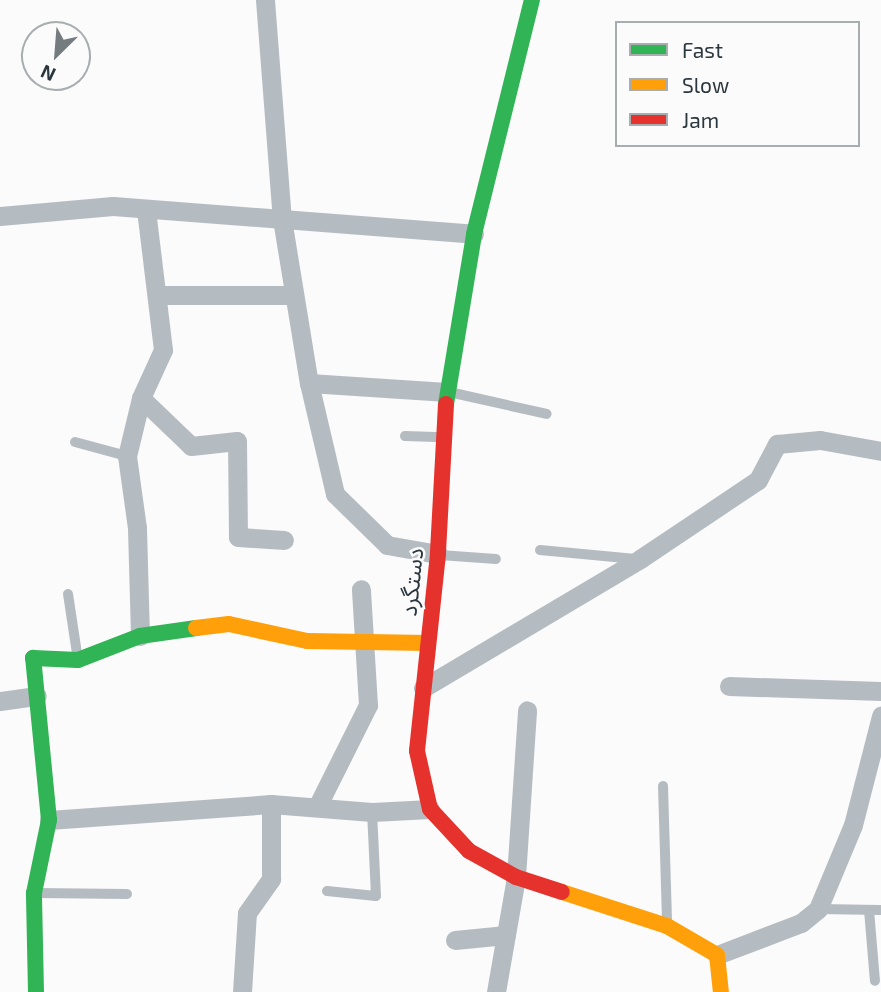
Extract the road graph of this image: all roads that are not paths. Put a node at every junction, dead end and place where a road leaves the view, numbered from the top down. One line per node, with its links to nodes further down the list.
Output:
1 (265, 0): 5 (street)
2 (532, 0): 6 (main road, دستگرد)
3 (146, 209): 4 (street); 5 (street); 7 (street)
4 (0, 216)
5 (282, 219): 6 (street); 8 (street)
6 (474, 234): 10 (main road, دستگرد)
7 (158, 295): 8 (street); 11 (street)
8 (294, 295): 9 (street)
9 (309, 383): 10 (street); 20 (street)
10 (447, 392): 12 (lane); 14 (main road, دستگرد)
11 (141, 398): 17 (street); 18 (street)
12 (547, 414)
13 (405, 436): 14 (lane)
14 (443, 437): 20 (main road, دستگرد)
15 (75, 442): 17 (lane)
16 (881, 451): 22 (street)
17 (127, 456): 25 (street)
18 (284, 540)
19 (540, 550): 22 (lane)
20 (438, 554): 21 (lane); 27 (main road, دستگرد)
21 (496, 559)
22 (640, 559): 30 (street)
23 (361, 589): 26 (street)
24 (68, 594): 28 (lane)
25 (140, 636): 26 (main road); 28 (main road)
26 (362, 643): 27 (main road); 38 (street)
27 (428, 643): 30 (main road, دستگرد)
28 (78, 660): 32 (main road)
29 (729, 686): 31 (street)
30 (423, 688): 39 (main road, دستگرد)
31 (881, 691)
32 (37, 696): 33 (street); 41 (main road)
33 (0, 701)
34 (527, 710): 42 (street)
35 (880, 727): 46 (street)
36 (663, 786): 49 (lane)
37 (271, 804): 38 (street); 41 (street); 55 (street)
38 (318, 805): 40 (street)
39 (430, 810): 40 (street); 42 (main road)
40 (372, 812): 43 (lane)
41 (49, 820): 44 (main road)
42 (516, 877): 49 (main road); 50 (street)
43 (327, 891)
44 (34, 893): 45 (lane); 54 (main road)
45 (127, 894)
46 (818, 909): 47 (lane); 52 (street)
47 (869, 910): 48 (lane); 53 (lane)
48 (881, 910)
49 (667, 926): 52 (main road)
50 (506, 935): 51 (street); 56 (street)
51 (455, 940)
52 (717, 955): 57 (main road)
53 (875, 981)
54 (36, 992)
55 (242, 992)
56 (496, 992)
57 (721, 992)

